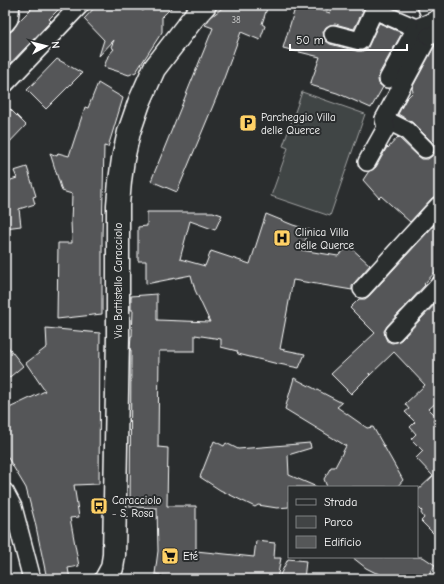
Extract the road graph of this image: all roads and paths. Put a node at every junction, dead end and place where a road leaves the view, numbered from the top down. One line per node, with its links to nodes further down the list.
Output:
1 (11, 5): 5 (street)
2 (80, 5): 9 (street)
3 (205, 5): 20 (main road, Via Battistello Caracciolo)
4 (426, 5): 6 (street)
5 (5, 24)
6 (432, 28): 7 (street); 8 (street); 10 (street)
7 (333, 34)
8 (388, 79)
9 (5, 84)
10 (384, 119): 11 (street); 12 (street)
11 (425, 149)
12 (367, 162)
13 (439, 205): 15 (street)
14 (439, 285): 16 (street)
15 (362, 289)
16 (394, 333)
17 (5, 492): 18 (street)
18 (12, 523): 19 (street)
19 (32, 579)
20 (106, 579)

